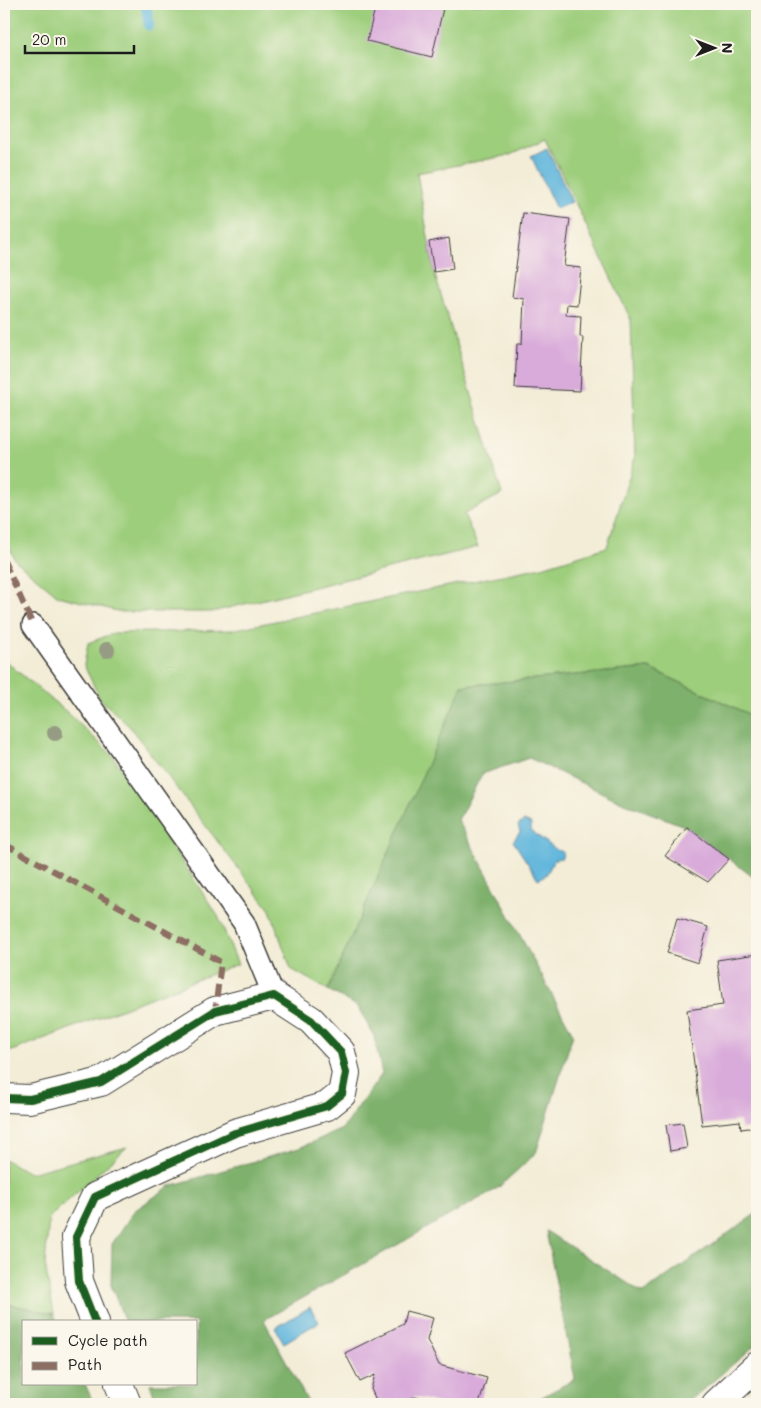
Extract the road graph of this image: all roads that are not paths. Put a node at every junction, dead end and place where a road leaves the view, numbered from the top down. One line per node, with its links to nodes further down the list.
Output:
1 (33, 625): 2 (lane)
2 (274, 996): 3 (main road); 4 (main road)
3 (4, 1098)
4 (94, 1320)
5 (757, 1366): 8 (main road)
6 (120, 1386): 7 (main road)
7 (127, 1404)
8 (716, 1404)

